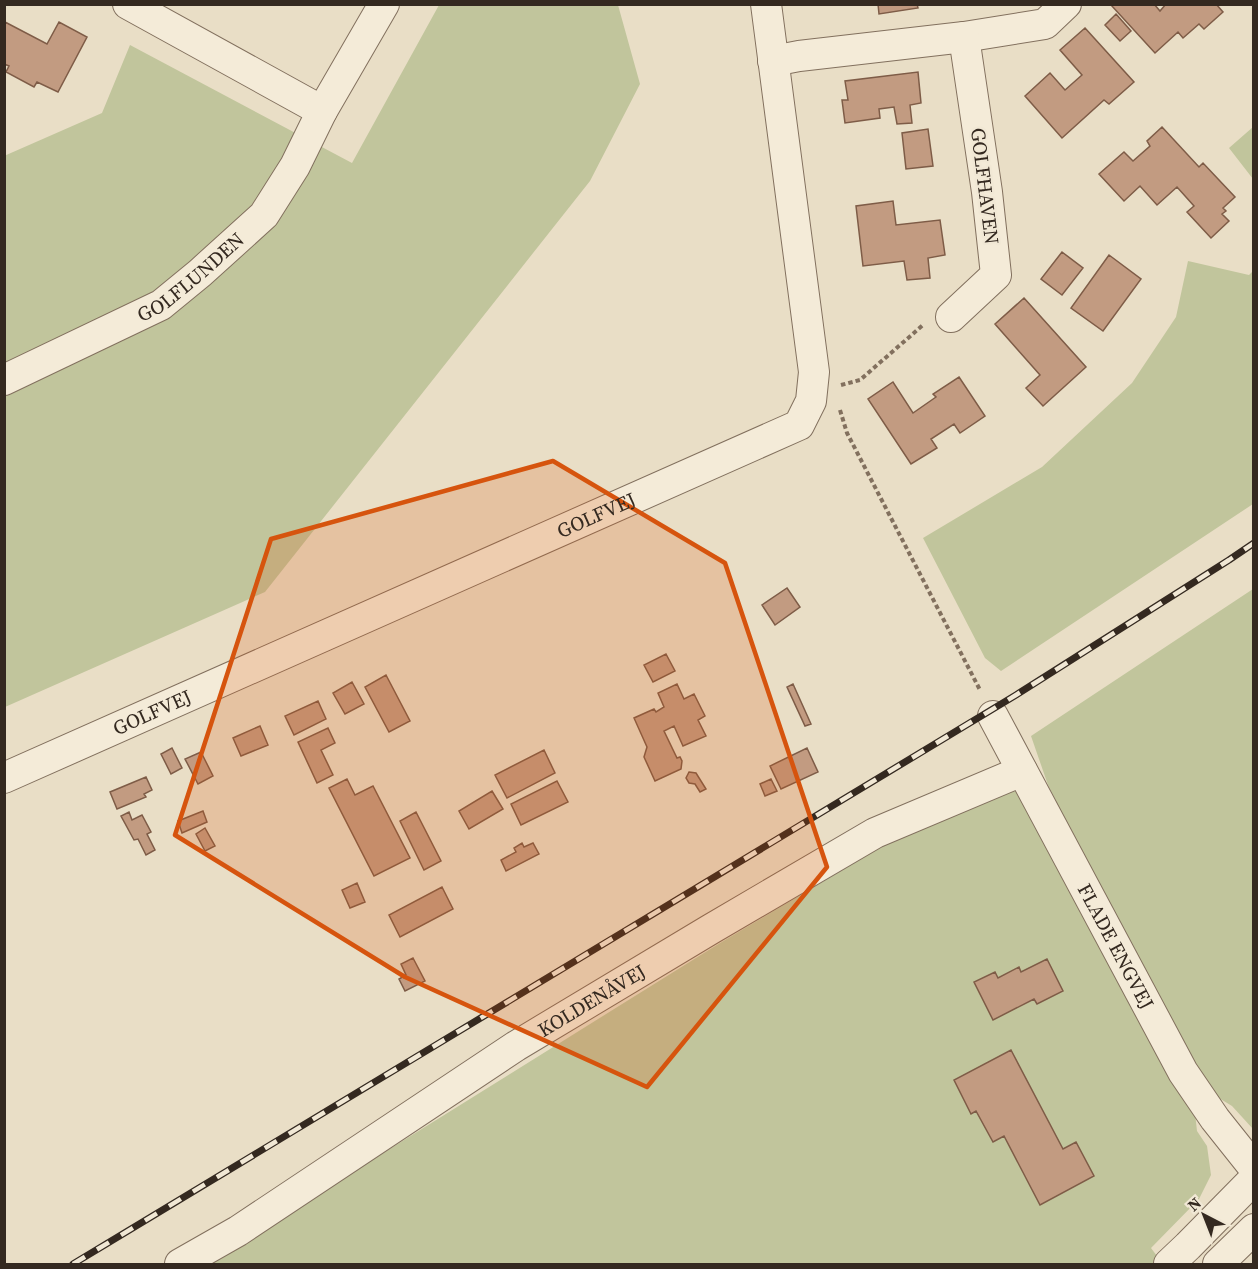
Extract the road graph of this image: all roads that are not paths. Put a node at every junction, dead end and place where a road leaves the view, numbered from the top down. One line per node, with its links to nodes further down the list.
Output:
1 (128, 4): 7 (street)
2 (384, 4): 7 (street, GOLFLUNDEN)
3 (766, 4): 6 (street, GOLFVEJ)
4 (1066, 4): 5 (street)
5 (964, 37): 6 (street); 8 (street, GOLFHAVEN)
6 (773, 61): 12 (street, GOLFVEJ)
7 (322, 111): 9 (street, GOLFLUNDEN)
8 (951, 316)
9 (4, 380)
10 (993, 716): 11 (street, FLADE ENGVEJ)
11 (1022, 771): 13 (street, FLADE ENGVEJ); 17 (street, KOLDENÅVEJ)
12 (4, 778)
13 (1254, 1168)
14 (1254, 1179): 16 (street)
15 (1254, 1229): 18 (street)
16 (1188, 1258)
17 (180, 1264)
18 (1218, 1264)

